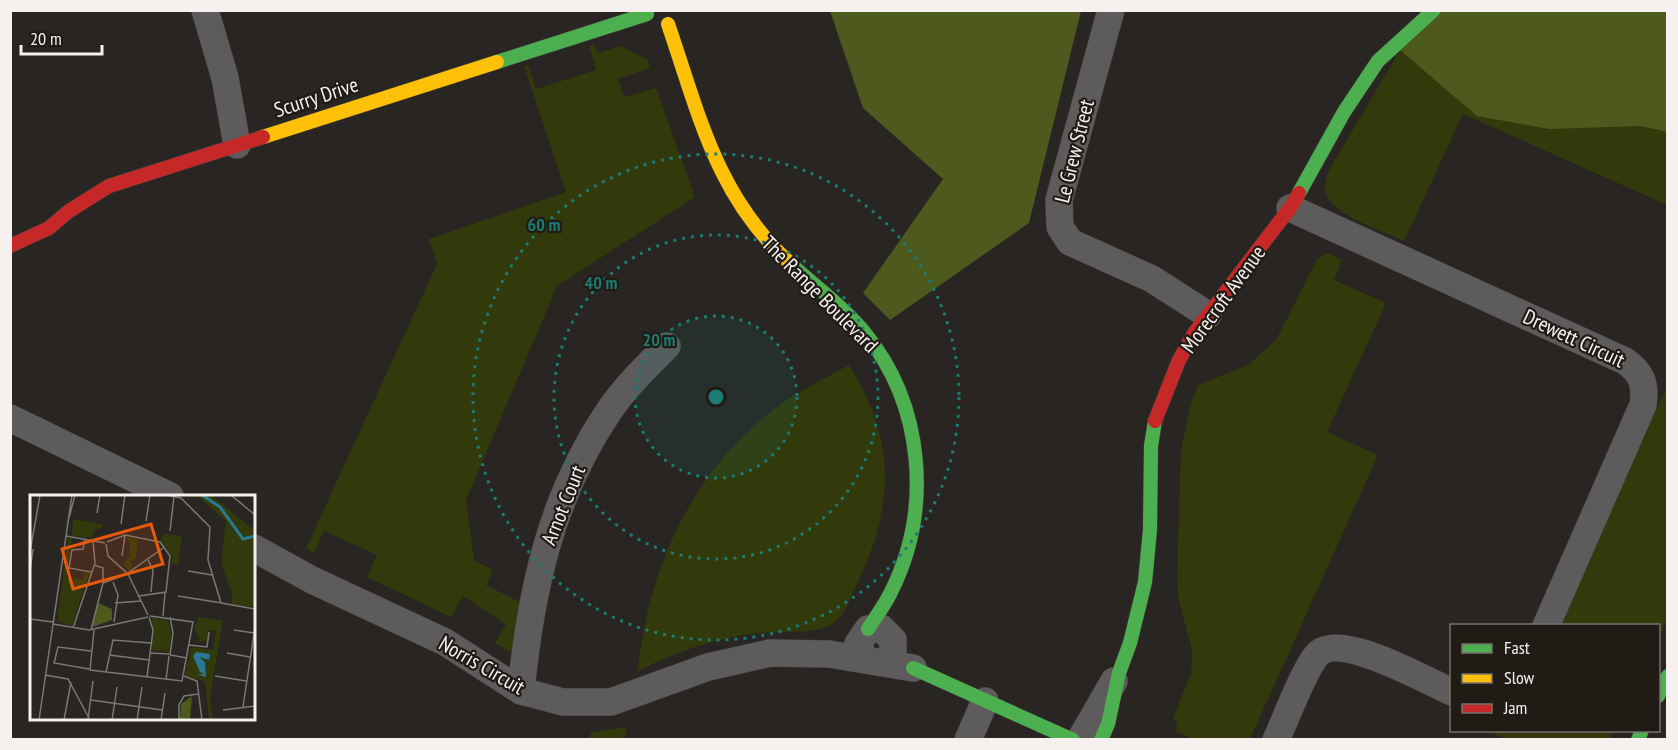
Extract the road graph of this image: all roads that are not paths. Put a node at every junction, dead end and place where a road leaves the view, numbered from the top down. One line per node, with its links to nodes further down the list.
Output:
1 (205, 10): 5 (street)
2 (1111, 10): 8 (street, Le Grew Street)
3 (1434, 10): 6 (street, Morecroft Avenue)
4 (660, 15): 5 (street, Scurry Drive); 13 (street, The Range Boulevard)
5 (247, 141): 7 (street, Scurry Drive)
6 (1290, 208): 8 (street, Morecroft Avenue); 14 (street, Drewett Circuit)
7 (10, 246)
8 (1208, 315): 17 (street, Morecroft Avenue)
9 (667, 346): 19 (street, Arnot Court)
10 (10, 418): 11 (street)
11 (168, 495)
12 (255, 549): 19 (street, Norris Circuit)
13 (885, 608): 15 (street, The Range Boulevard)
14 (1547, 624)
15 (877, 643): 16 (street, The Range Boulevard); 19 (street, Norris Circuit)
16 (913, 668): 22 (street, The Range Boulevard)
17 (1119, 673): 25 (street, Morecroft Avenue); 26 (street, Morecroft Avenue)
18 (1668, 676): 21 (street)
19 (521, 691)
20 (1450, 692): 27 (street)
21 (1660, 694)
22 (985, 701): 23 (street); 24 (street, The Range Boulevard)
23 (968, 740)
24 (1073, 740)
25 (1080, 740)
26 (1101, 740)
27 (1276, 740)

